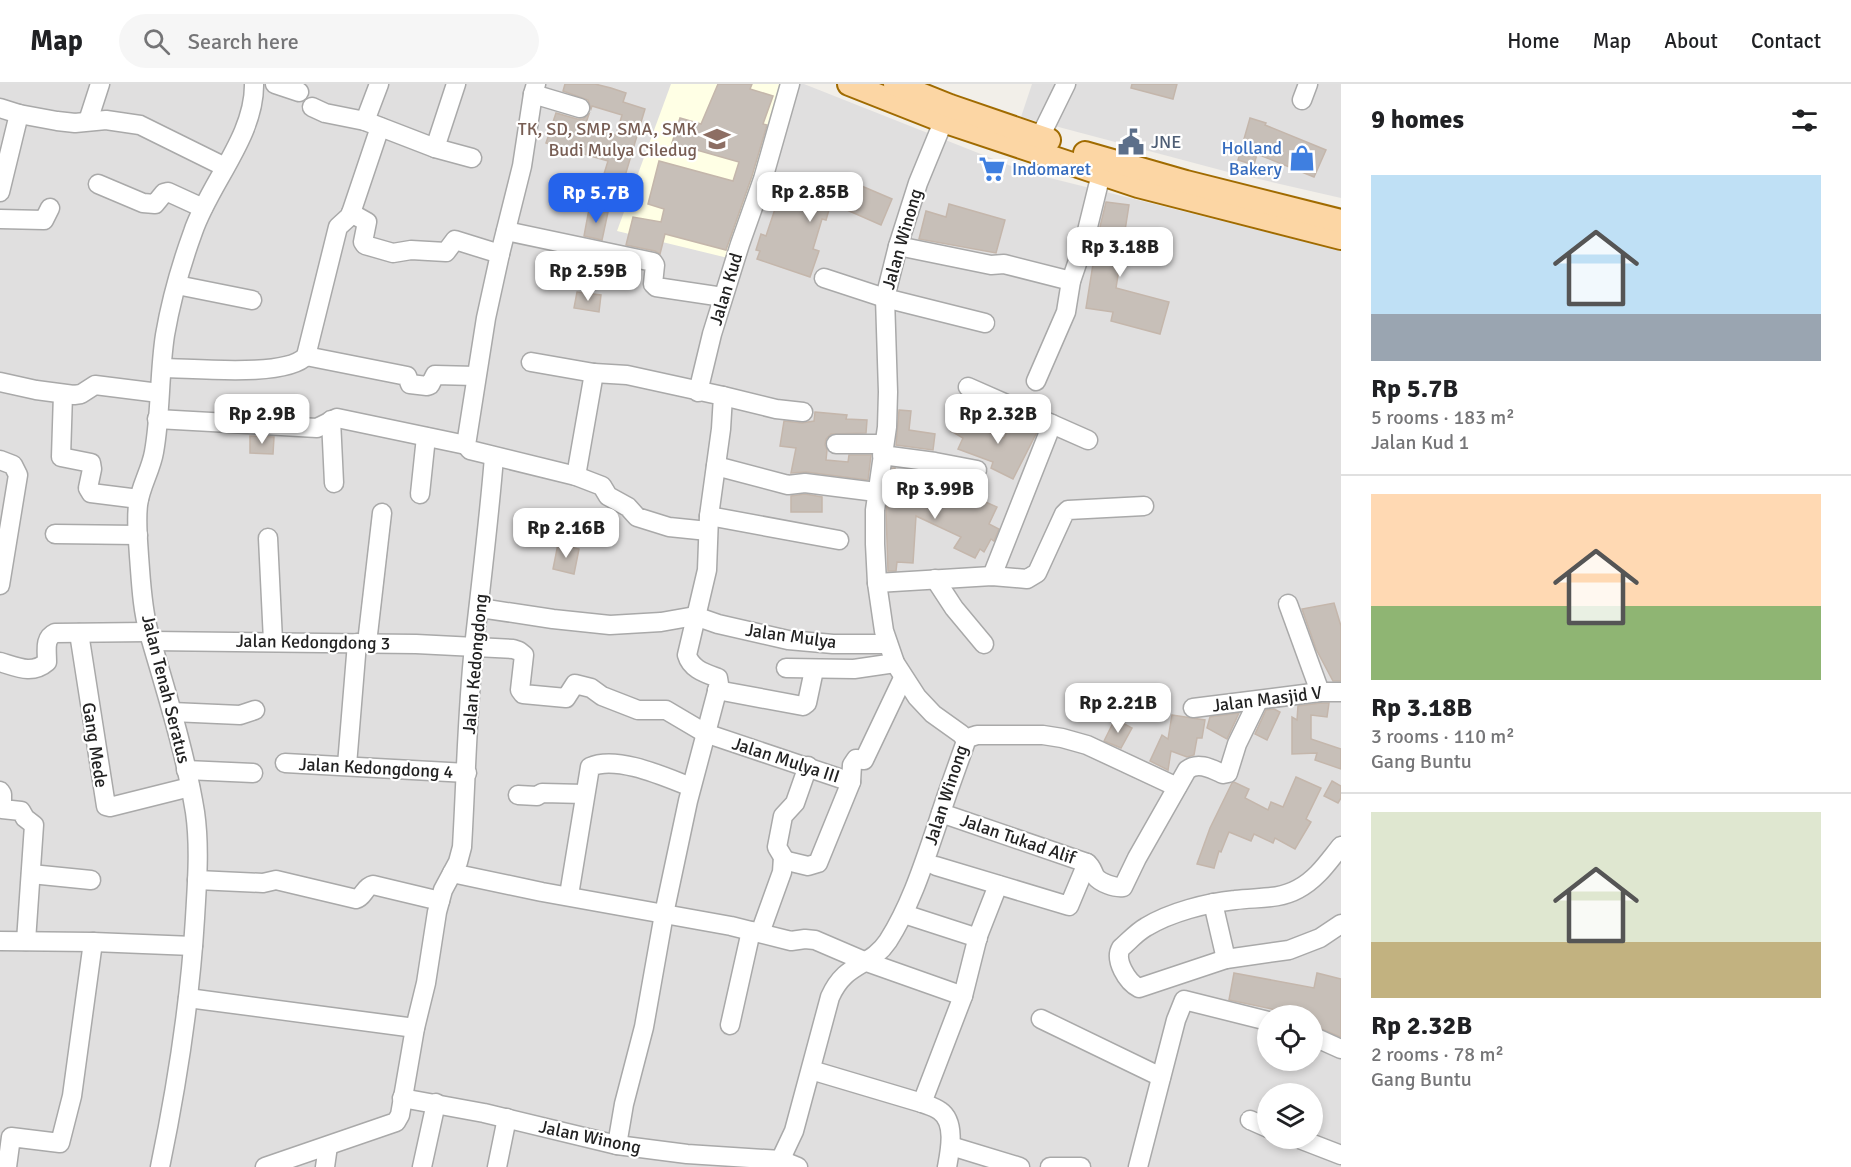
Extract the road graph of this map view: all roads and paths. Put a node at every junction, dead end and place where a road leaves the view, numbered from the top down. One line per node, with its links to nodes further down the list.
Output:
1 (100, 84): 17 (street)
2 (254, 84): 22 (street, Jalan Tenah Seratus)
3 (275, 84): 11 (street)
4 (379, 84): 18 (street)
5 (456, 84): 20 (street)
6 (790, 84): 38 (street, Jalan Kud)
7 (849, 84): 16 (main road)
8 (895, 84): 16 (main road)
9 (1066, 84): 19 (street)
10 (534, 89): 14 (street); 31 (street)
11 (299, 92)
12 (312, 107): 18 (street)
13 (0, 108): 15 (street)
14 (580, 108)
15 (19, 114): 17 (street); 25 (street)
16 (947, 114): 19 (main road); 23 (main road); 33 (street, Jalan Winong)
17 (88, 121): 22 (street)
18 (373, 124): 20 (street); 28 (street)
19 (1040, 137): 30 (main road)
20 (435, 148): 21 (street)
21 (472, 158)
22 (225, 167): 27 (street, Jalan Tenah Seratus)
23 (1101, 174): 32 (main road); 36 (street)
24 (98, 184): 27 (street)
25 (0, 192)
26 (50, 208): 29 (street)
27 (202, 208): 37 (street, Jalan Tenah Seratus)
28 (351, 213): 34 (street); 42 (street)
29 (0, 219)
30 (1341, 221)
31 (506, 231): 34 (street); 38 (street)
32 (1341, 238)
33 (898, 246): 36 (street); 39 (street, Jalan Winong)
34 (500, 254): 46 (street)
35 (824, 278): 39 (street)
36 (1071, 280): 47 (street)
37 (177, 285): 40 (street); 44 (street, Jalan Tenah Seratus)
38 (723, 297): 50 (street, Jalan Kud)
39 (885, 298): 41 (street); 62 (street, Jalan Winong)
40 (252, 300)
41 (985, 323)
42 (306, 356): 44 (street); 46 (street)
43 (531, 362): 45 (street)
44 (162, 368): 51 (street, Jalan Tenah Seratus)
45 (594, 373): 50 (street); 67 (street)
46 (476, 376): 61 (street)
47 (1036, 381)
48 (0, 382): 52 (street)
49 (968, 387): 57 (street)
50 (698, 392): 53 (street)
51 (159, 393): 52 (street); 55 (street, Jalan Tenah Seratus)
52 (63, 394): 71 (street)
53 (723, 396): 54 (street); 65 (street)
54 (804, 412)
55 (157, 419): 56 (street); 71 (street, Jalan Tenah Seratus)
56 (331, 420): 58 (street); 68 (street)
57 (1052, 424): 59 (street); 80 (street)
58 (426, 437): 61 (street); 70 (street)
59 (1088, 440)
60 (836, 444): 62 (street)
61 (466, 445): 63 (street)
62 (883, 450): 66 (street); 69 (street, Jalan Winong)
63 (494, 457): 67 (street); 85 (street, Jalan Kedongdong)
64 (0, 460): 79 (street)
65 (716, 466): 69 (street); 74 (street)
66 (977, 470)
67 (576, 476): 74 (street)
68 (333, 483)
69 (876, 492): 82 (street, Jalan Winong)
70 (420, 494)
71 (139, 499): 76 (street, Jalan Tenah Seratus)
72 (1144, 506): 80 (street)
73 (382, 513): 90 (street)
74 (708, 524): 78 (street); 86 (street)
75 (55, 534): 76 (street)
76 (138, 535): 88 (street, Jalan Tenah Seratus)
77 (268, 538): 89 (street)
78 (839, 540)
79 (2, 563): 83 (street)
80 (992, 576): 81 (street)
81 (935, 579): 82 (street); 92 (street)
82 (877, 583): 91 (street, Jalan Winong)
83 (0, 585)
84 (1288, 604): 99 (street)
85 (480, 608): 86 (street); 93 (street, Jalan Kedongdong)
86 (695, 616): 91 (street, Jalan Mulya); 98 (street)
87 (79, 633): 88 (street, Jalan Kedongdong 3); 94 (street, Jalan Kedongdong 3); 112 (street, Gang Mede)
88 (150, 636): 89 (street, Jalan Kedongdong 3); 104 (street, Jalan Tenah Seratus)
89 (273, 641): 90 (street, Jalan Kedongdong 3)
90 (362, 643): 93 (street, Jalan Kedongdong 3); 108 (street)
91 (888, 644): 97 (street, Jalan Winong)
92 (984, 644)
93 (474, 646): 105 (street, Jalan Kedongdong 3); 111 (street, Jalan Kedongdong)
94 (0, 662)
95 (786, 668): 96 (street)
96 (814, 670): 97 (street); 98 (street)
97 (899, 671): 106 (street, Jalan Winong); 113 (street, Jalan Mulya III)
98 (717, 690): 105 (street)
99 (1320, 692): 100 (street, Jalan Masjid V); 101 (street, Jalan Masjid V)
100 (1341, 692)
101 (1258, 700): 102 (street, Jalan Masjid V); 115 (street)
102 (1193, 708)
103 (255, 710): 104 (street)
104 (172, 712): 112 (street, Jalan Tenah Seratus)
105 (705, 733): 109 (street, Jalan Mulya III); 114 (street)
106 (965, 739): 115 (street); 119 (street, Jalan Winong)
107 (285, 764): 108 (street, Jalan Kedongdong 4)
108 (347, 765): 111 (street, Jalan Kedongdong 4)
109 (808, 766): 113 (street, Jalan Mulya III); 121 (street)
110 (253, 773): 112 (street)
111 (467, 773): 124 (street, Jalan Kedongdong)
112 (188, 779): 127 (street, Jalan Tenah Seratus)
113 (851, 782): 121 (street)
114 (691, 787): 117 (street); 132 (street)
115 (1177, 787): 122 (street, Jalan Tukad Alif)
116 (0, 791): 125 (street)
117 (585, 794): 118 (street); 129 (street)
118 (518, 795)
119 (941, 813): 122 (street, Jalan Tukad Alif); 133 (street, Jalan Winong)
120 (1341, 846): 131 (street)
121 (783, 860): 135 (street)
122 (1087, 863): 128 (street)
123 (936, 866): 128 (street)
124 (452, 873): 129 (street); 130 (street, Jalan Kedongdong)
125 (31, 874): 126 (street); 138 (street)
126 (91, 880)
127 (197, 880): 130 (street); 140 (street, Jalan Tenah Seratus)
128 (998, 885): 136 (street)
129 (569, 896): 132 (street)
130 (440, 901): 148 (street, Jalan Kedongdong)
131 (1213, 903): 141 (street); 141 (street)
132 (664, 914): 135 (street); 159 (street)
133 (904, 914): 136 (street); 142 (street, Jalan Winong)
134 (1340, 927): 141 (street)
135 (756, 932): 142 (street); 147 (street)
136 (978, 938): 143 (street)
137 (0, 941): 138 (street)
138 (26, 941): 139 (street)
139 (93, 942): 140 (street); 165 (street)
140 (193, 946): 144 (street, Jalan Tenah Seratus)
141 (1226, 959)
142 (864, 961): 143 (street); 151 (street, Jalan Winong)
143 (963, 996): 155 (street)
144 (188, 998): 148 (street); 166 (street, Jalan Tenah Seratus)
145 (1257, 1018): 152 (street)
146 (1041, 1019): 152 (street)
147 (730, 1025)
148 (415, 1028): 153 (street, Jalan Kedongdong)
149 (1323, 1041): 150 (street)
150 (1341, 1049)
151 (811, 1070): 155 (street); 164 (street, Jalan Winong)
152 (1161, 1077): 176 (street)
153 (402, 1098): 154 (street, Jalan Winong); 160 (street, Jalan Kedongdong)
154 (436, 1103): 156 (street, Jalan Winong); 169 (street)
155 (922, 1103): 161 (street)
156 (507, 1118): 159 (street, Jalan Winong); 170 (street)
157 (1250, 1120): 158 (street)
158 (1257, 1123)
159 (617, 1145): 164 (street, Jalan Winong)
160 (328, 1146): 167 (street, Jalan Kedongdong); 168 (street)
161 (951, 1146): 172 (street); 173 (street)
162 (1323, 1148): 163 (street)
163 (1341, 1155)
164 (779, 1164): 171 (street, Jalan Winong)
165 (5, 1166)
166 (160, 1167)
167 (265, 1167)
168 (325, 1167)
169 (422, 1167)
170 (497, 1167)
171 (798, 1167)
172 (947, 1167)
173 (1020, 1167)
174 (1050, 1167): 175 (street)
175 (1081, 1167)
176 (1138, 1167)

